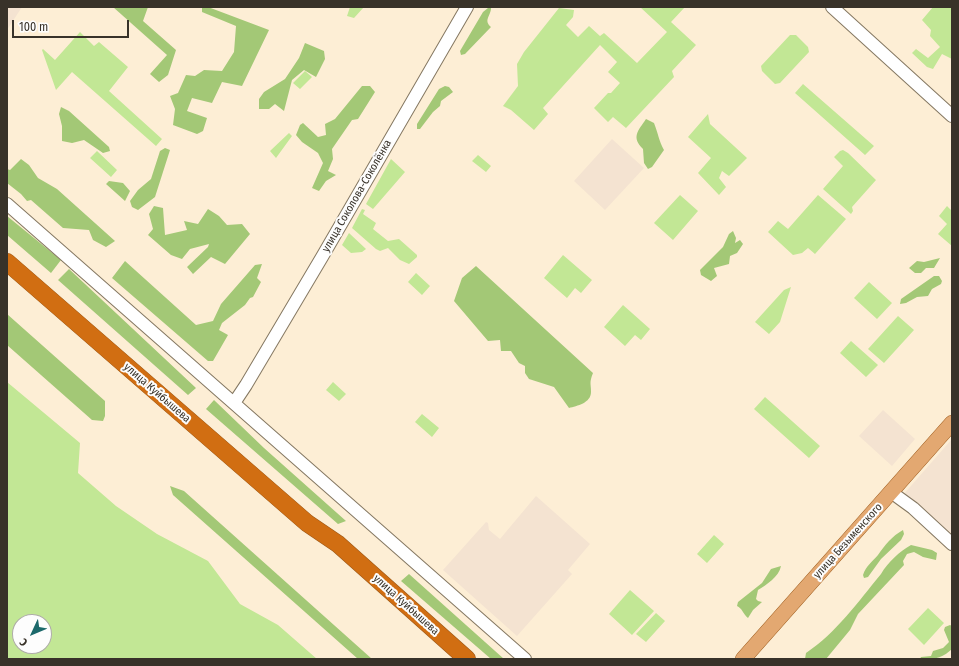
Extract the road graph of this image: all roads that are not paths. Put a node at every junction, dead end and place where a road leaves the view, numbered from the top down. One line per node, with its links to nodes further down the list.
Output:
1 (466, 7): 6 (street, улица Соколова-Соколёнка)
2 (832, 7): 3 (street)
3 (952, 116)
4 (7, 204): 6 (street)
5 (7, 262): 9 (highway, улица Куйбышева)
6 (234, 403): 13 (street)
7 (952, 423): 8 (main road, улица Безыменского)
8 (891, 492): 10 (street); 14 (main road, улица Безыменского)
9 (306, 523): 11 (highway, улица Куйбышева); 12 (highway, улица Куйбышева)
10 (952, 544)
11 (450, 659)
12 (467, 659)
13 (525, 659)
14 (743, 659)

